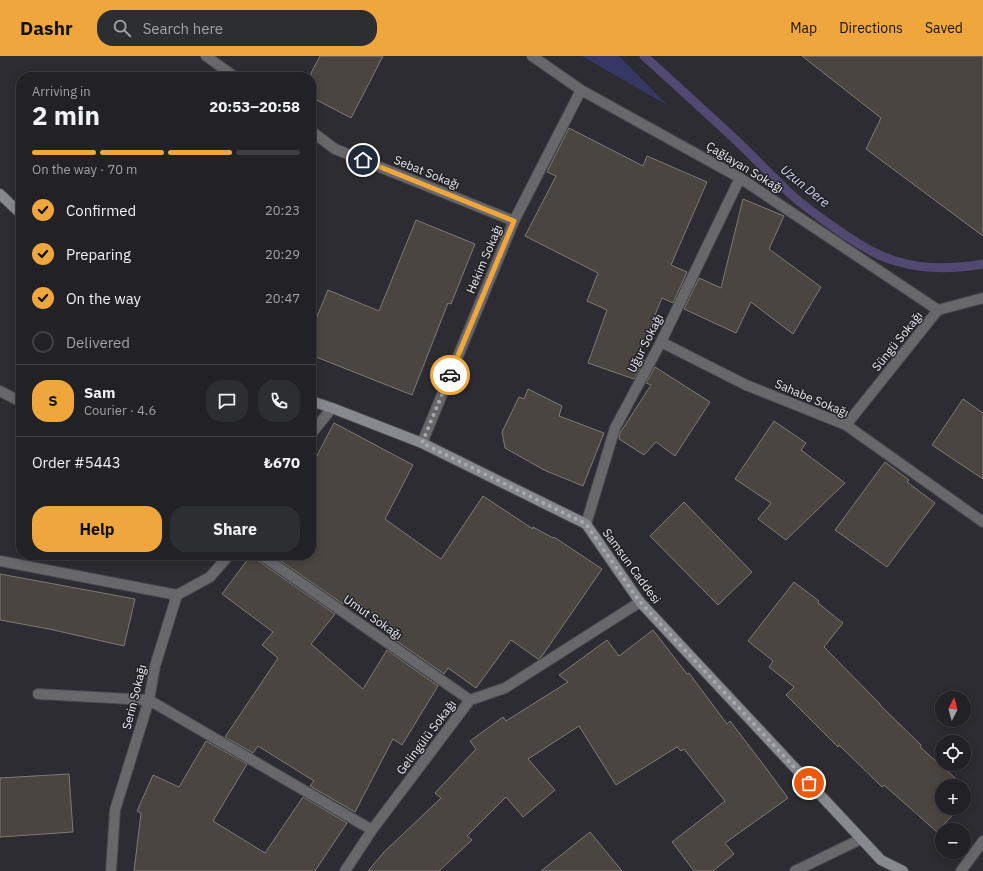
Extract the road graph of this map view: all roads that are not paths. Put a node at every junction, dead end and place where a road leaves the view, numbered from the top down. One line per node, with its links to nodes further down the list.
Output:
1 (206, 56): 3 (street)
2 (532, 56): 4 (street, Çağlayan Sokağı)
3 (228, 72)
4 (581, 90): 6 (street, Çağlayan Sokağı); 9 (street, Hekim Sokağı)
5 (316, 136): 9 (street, Sebat Sokağı)
6 (740, 178): 11 (street, Çağlayan Sokağı); 12 (street, Uğur Sokağı)
7 (0, 194): 8 (street)
8 (16, 209)
9 (514, 221): 19 (street, Hekim Sokağı)
10 (983, 298): 11 (street, Süngü Sokağı)
11 (938, 310): 17 (street, Süngü Sokağı)
12 (661, 342): 17 (street, Sahabe Sokağı); 21 (street, Uğur Sokağı)
13 (0, 391): 14 (street)
14 (16, 399)
15 (316, 403): 16 (street, Samsun Caddesi)
16 (332, 408): 18 (street); 19 (street, Samsun Caddesi)
17 (846, 425): 20 (street, Sahabe Sokağı)
18 (316, 428)
19 (422, 443): 21 (street, Samsun Caddesi)
20 (983, 522)
21 (586, 524): 26 (street, Samsun Caddesi)
22 (225, 560): 25 (street)
23 (268, 560): 29 (street, Umut Sokağı)
24 (0, 561): 25 (street)
25 (177, 595): 28 (street, Serin Sokağı)
26 (640, 602): 29 (street, Gelingülü Sokağı); 31 (street, Samsun Caddesi)
27 (38, 694): 28 (street)
28 (149, 700): 30 (street); 33 (street, Serin Sokağı)
29 (470, 700): 30 (street, Gelingülü Sokağı)
30 (372, 830): 34 (street, Gelingülü Sokağı)
31 (861, 839): 35 (street); 36 (street, Samsun Caddesi)
32 (983, 841): 37 (street)
33 (111, 871)
34 (345, 871)
35 (795, 871)
36 (903, 871)
37 (961, 871)

